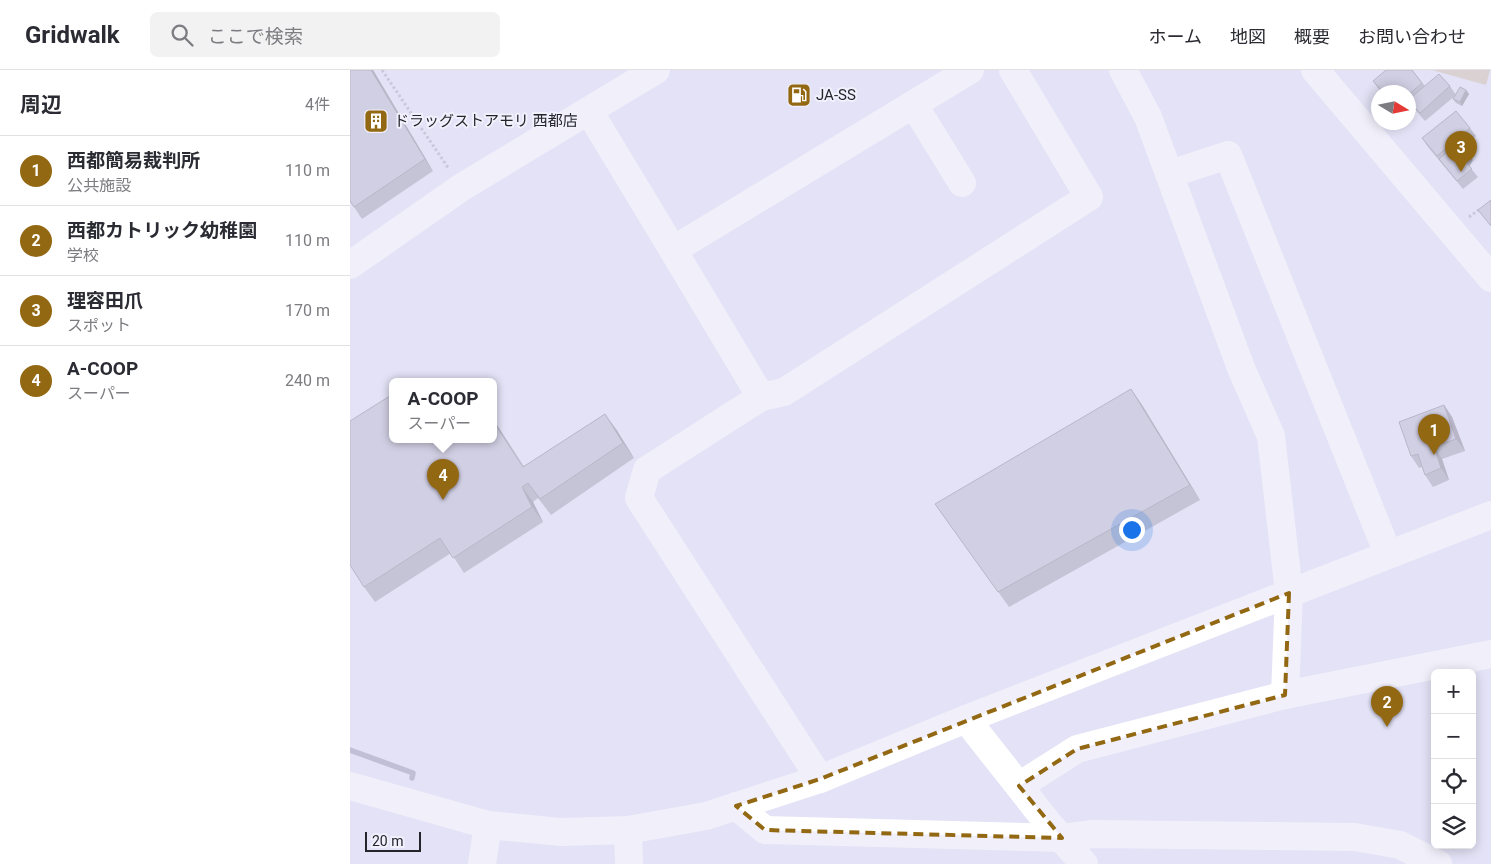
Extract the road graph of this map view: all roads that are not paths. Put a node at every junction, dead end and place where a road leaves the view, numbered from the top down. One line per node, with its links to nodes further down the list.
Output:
1 (656, 70): 7 (street)
2 (970, 70): 6 (street)
3 (1012, 70): 13 (street)
4 (1123, 70): 8 (street)
5 (1315, 70): 12 (street)
6 (914, 104): 9 (street); 10 (street)
7 (589, 111): 10 (street); 11 (street)
8 (1170, 174): 15 (street); 16 (street)
9 (962, 183)
10 (673, 250): 13 (street)
11 (350, 265)
12 (1491, 278)
13 (761, 397): 20 (street)
14 (1491, 515): 15 (street)
15 (1388, 554): 16 (street)
16 (1289, 593): 18 (street); 19 (street)
17 (1491, 654): 18 (street)
18 (1285, 695): 22 (street)
19 (966, 719): 20 (street); 22 (street)
20 (820, 779): 23 (street)
21 (350, 786): 24 (street)
22 (1019, 786): 26 (street)
23 (736, 806): 25 (street); 26 (street)
24 (488, 825): 25 (street); 27 (street)
25 (628, 830): 28 (street)
26 (1062, 838): 29 (street); 30 (street)
27 (482, 864)
28 (629, 864)
29 (1084, 864)
30 (1438, 864)

